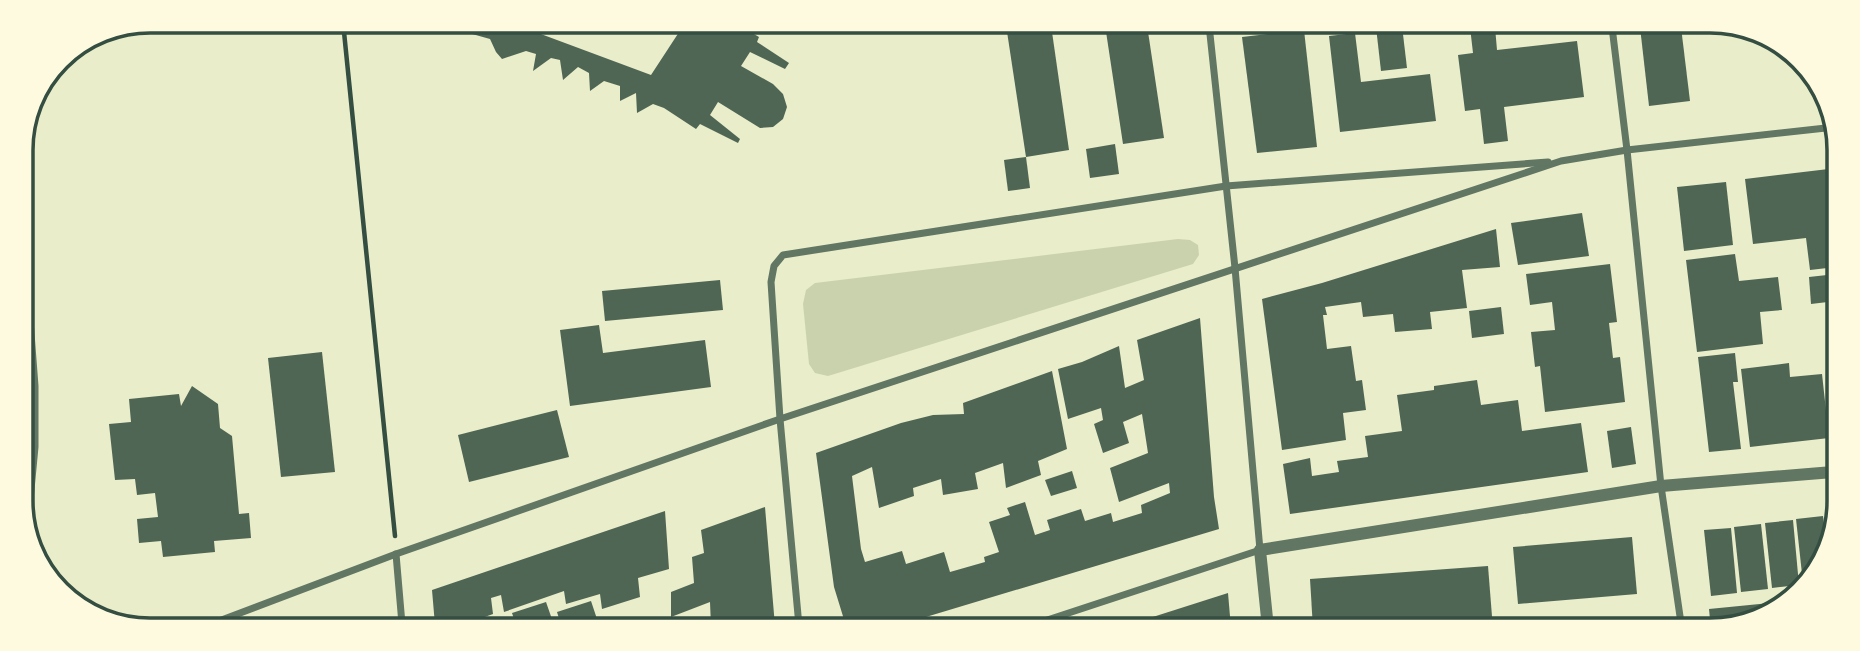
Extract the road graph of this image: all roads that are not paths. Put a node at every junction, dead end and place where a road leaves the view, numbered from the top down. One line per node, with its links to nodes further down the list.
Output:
1 (1210, 33): 6 (street)
2 (1613, 33): 4 (street)
3 (1825, 128): 4 (street)
4 (1627, 150): 5 (street); 12 (street)
5 (1561, 161): 6 (street); 7 (street)
6 (1226, 186): 7 (street); 9 (street)
7 (1235, 268): 9 (street); 13 (street)
8 (33, 366): 10 (street)
9 (780, 419): 14 (street); 20 (street)
10 (33, 467)
11 (1827, 472): 12 (street)
12 (1661, 486): 13 (street); 17 (street)
13 (1260, 550): 15 (street); 16 (street)
14 (396, 554): 18 (street); 19 (street)
15 (1055, 617)
16 (1267, 617)
17 (1680, 617)
18 (227, 618)
19 (401, 618)
20 (798, 618)

